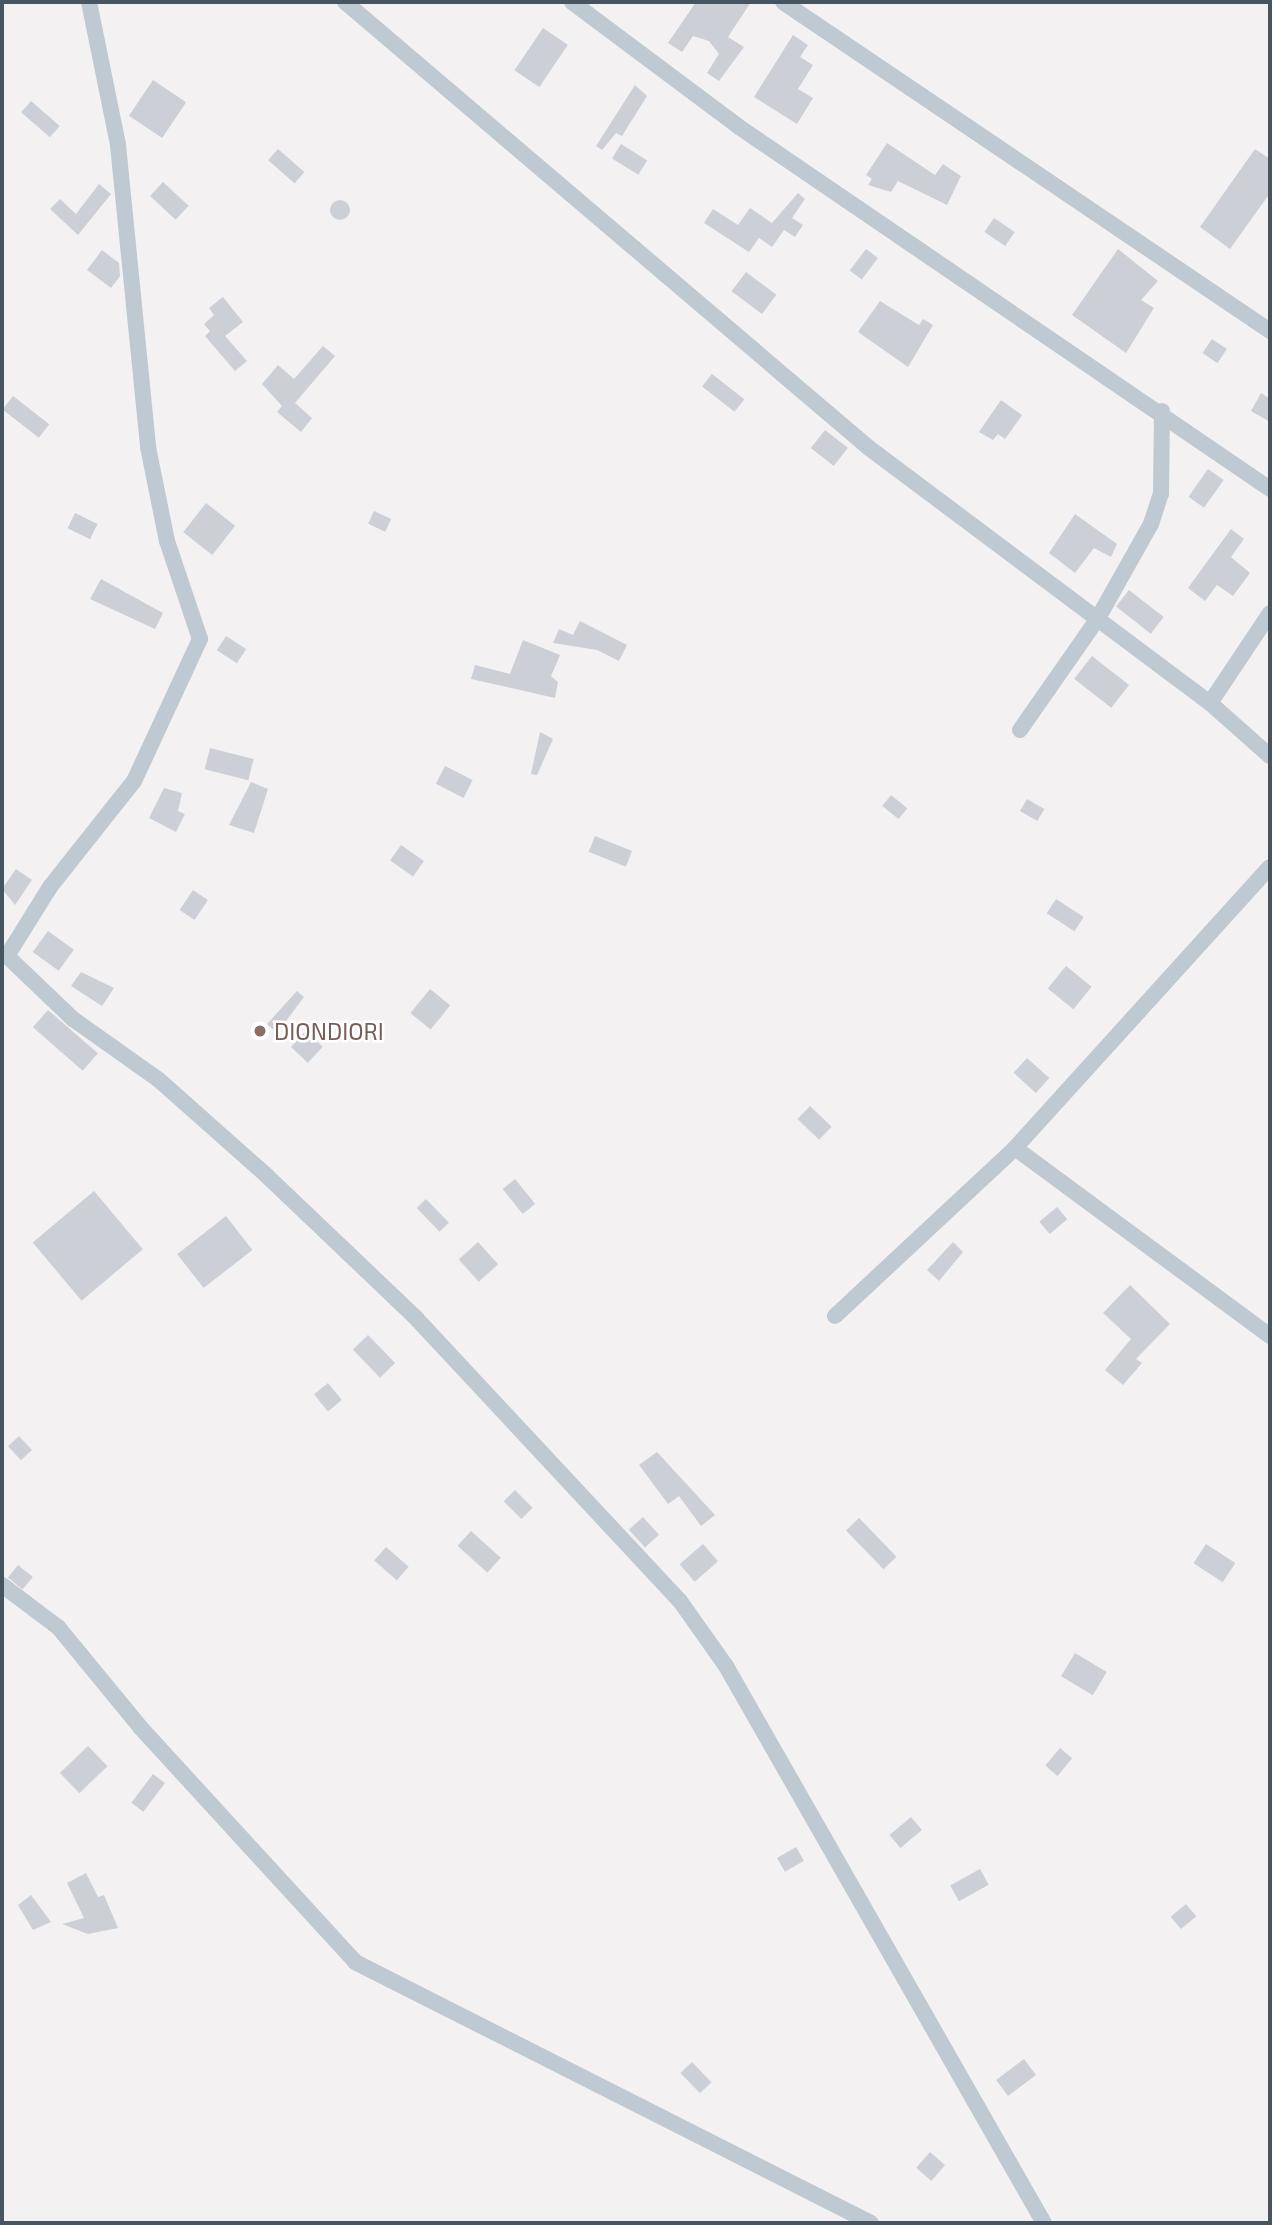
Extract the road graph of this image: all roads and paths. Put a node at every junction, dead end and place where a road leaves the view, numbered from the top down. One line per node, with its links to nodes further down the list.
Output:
1 (89, 2): 19 (street)
2 (345, 2): 9 (street)
3 (572, 2): 6 (street)
4 (783, 2): 5 (street)
5 (1270, 331)
6 (1162, 411): 7 (street); 9 (street)
7 (1270, 489)
8 (1270, 613): 10 (street)
9 (1098, 618): 10 (street); 11 (street)
10 (1210, 703): 12 (street)
11 (1020, 730)
12 (1270, 756)
13 (1270, 867): 14 (street)
14 (1015, 1148): 15 (street); 16 (street)
15 (835, 1316)
16 (1270, 1336)
17 (2, 1585): 18 (street)
18 (871, 2223)
19 (1044, 2223)

